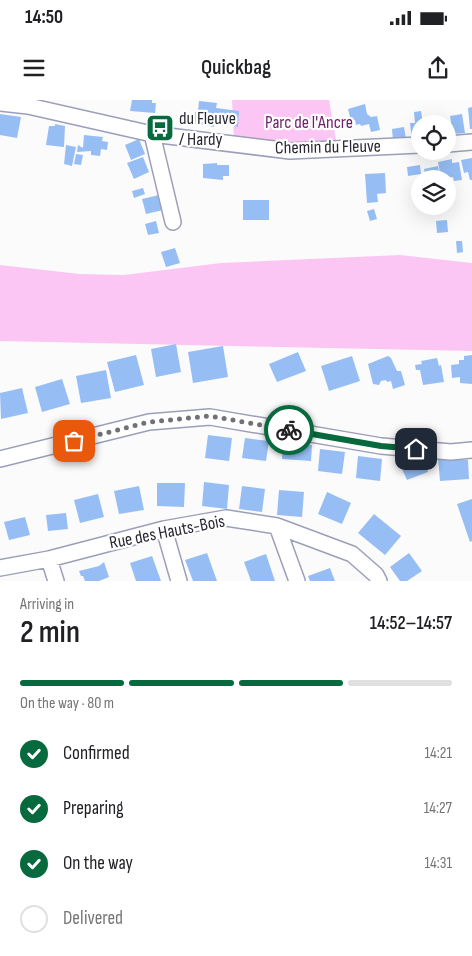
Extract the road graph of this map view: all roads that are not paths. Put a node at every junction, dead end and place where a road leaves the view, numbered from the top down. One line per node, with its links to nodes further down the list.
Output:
1 (0, 103): 2 (street, Chemin du Fleuve)
2 (152, 134): 5 (street, Chemin du Fleuve); 6 (street)
3 (472, 142): 4 (street)
4 (456, 143)
5 (411, 145)
6 (173, 222)
7 (472, 450): 8 (street)
8 (0, 459)
9 (277, 526): 10 (street, Rue des Hauts-Bois); 15 (street); 16 (street, Rue des Hauts-Bois)
10 (164, 529): 11 (street, Rue des Hauts-Bois); 14 (street)
11 (50, 559): 12 (street, Rue des Hauts-Bois); 13 (street)
12 (0, 568)
13 (56, 581)
14 (179, 581)
15 (297, 581)
16 (379, 581)

